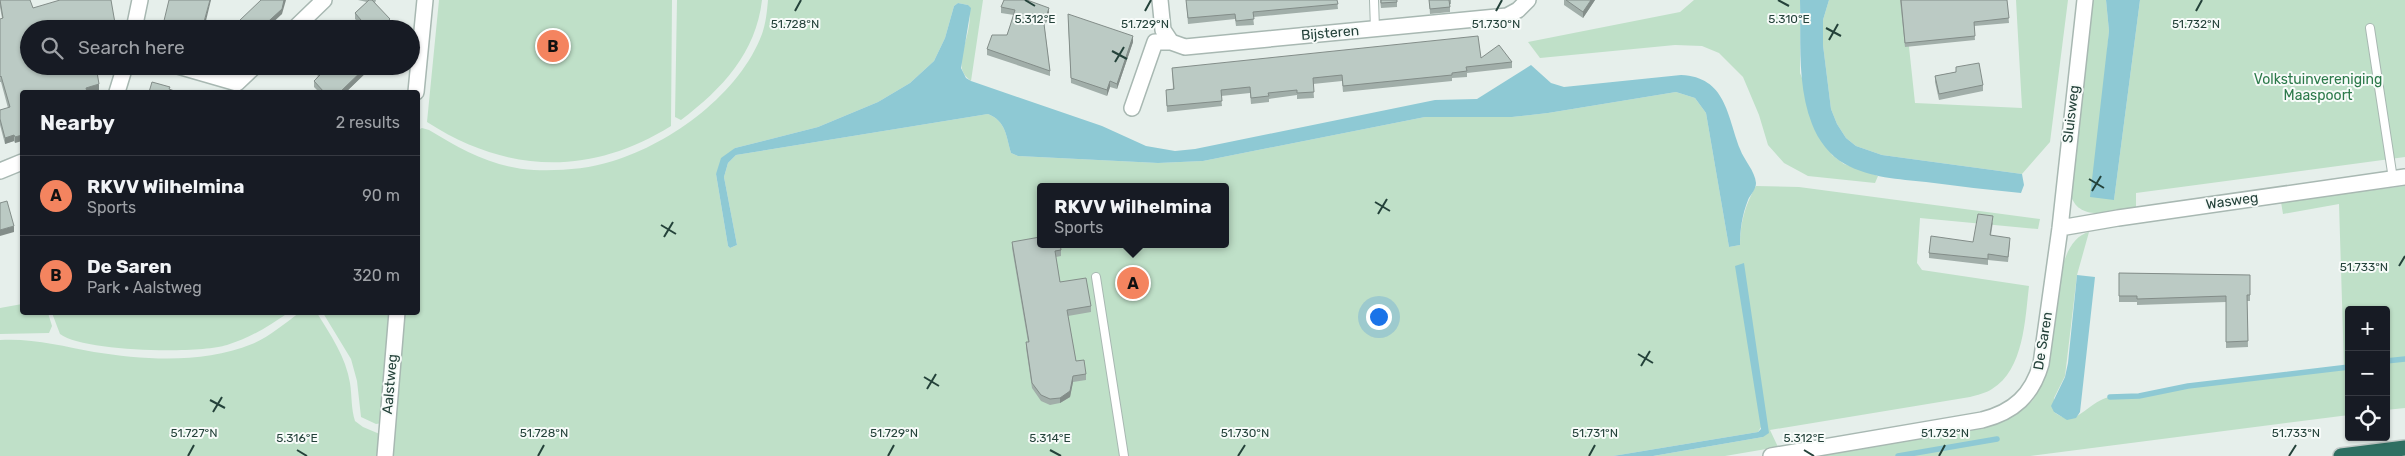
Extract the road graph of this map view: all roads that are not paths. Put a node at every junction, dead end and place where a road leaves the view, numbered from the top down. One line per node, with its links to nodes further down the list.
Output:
1 (140, 0): 8 (street)
2 (324, 0): 9 (street)
3 (425, 0): 13 (street)
4 (1160, 0): 12 (street)
5 (1374, 0): 11 (lane)
6 (1528, 0): 11 (street, Bijsteren)
7 (2085, 0): 24 (street, Sluisweg)
8 (136, 20)
9 (303, 20)
10 (2370, 28): 23 (lane)
11 (1375, 29): 12 (street, Bijsteren)
12 (1171, 42): 20 (street)
13 (420, 51)
14 (122, 75): 18 (street)
15 (210, 75): 16 (street)
16 (246, 75)
17 (418, 75): 19 (street)
18 (118, 90)
19 (416, 90)
20 (1132, 108)
21 (20, 163): 22 (street)
22 (0, 171)
23 (2399, 178): 24 (street, Wasweg)
24 (2060, 228): 30 (street, De Saren)
25 (1096, 278): 29 (lane)
26 (397, 315): 28 (street, Aalstweg)
27 (2405, 448): 31 (highway)
28 (385, 456)
29 (1124, 456)
30 (1771, 456)
31 (2341, 456)

